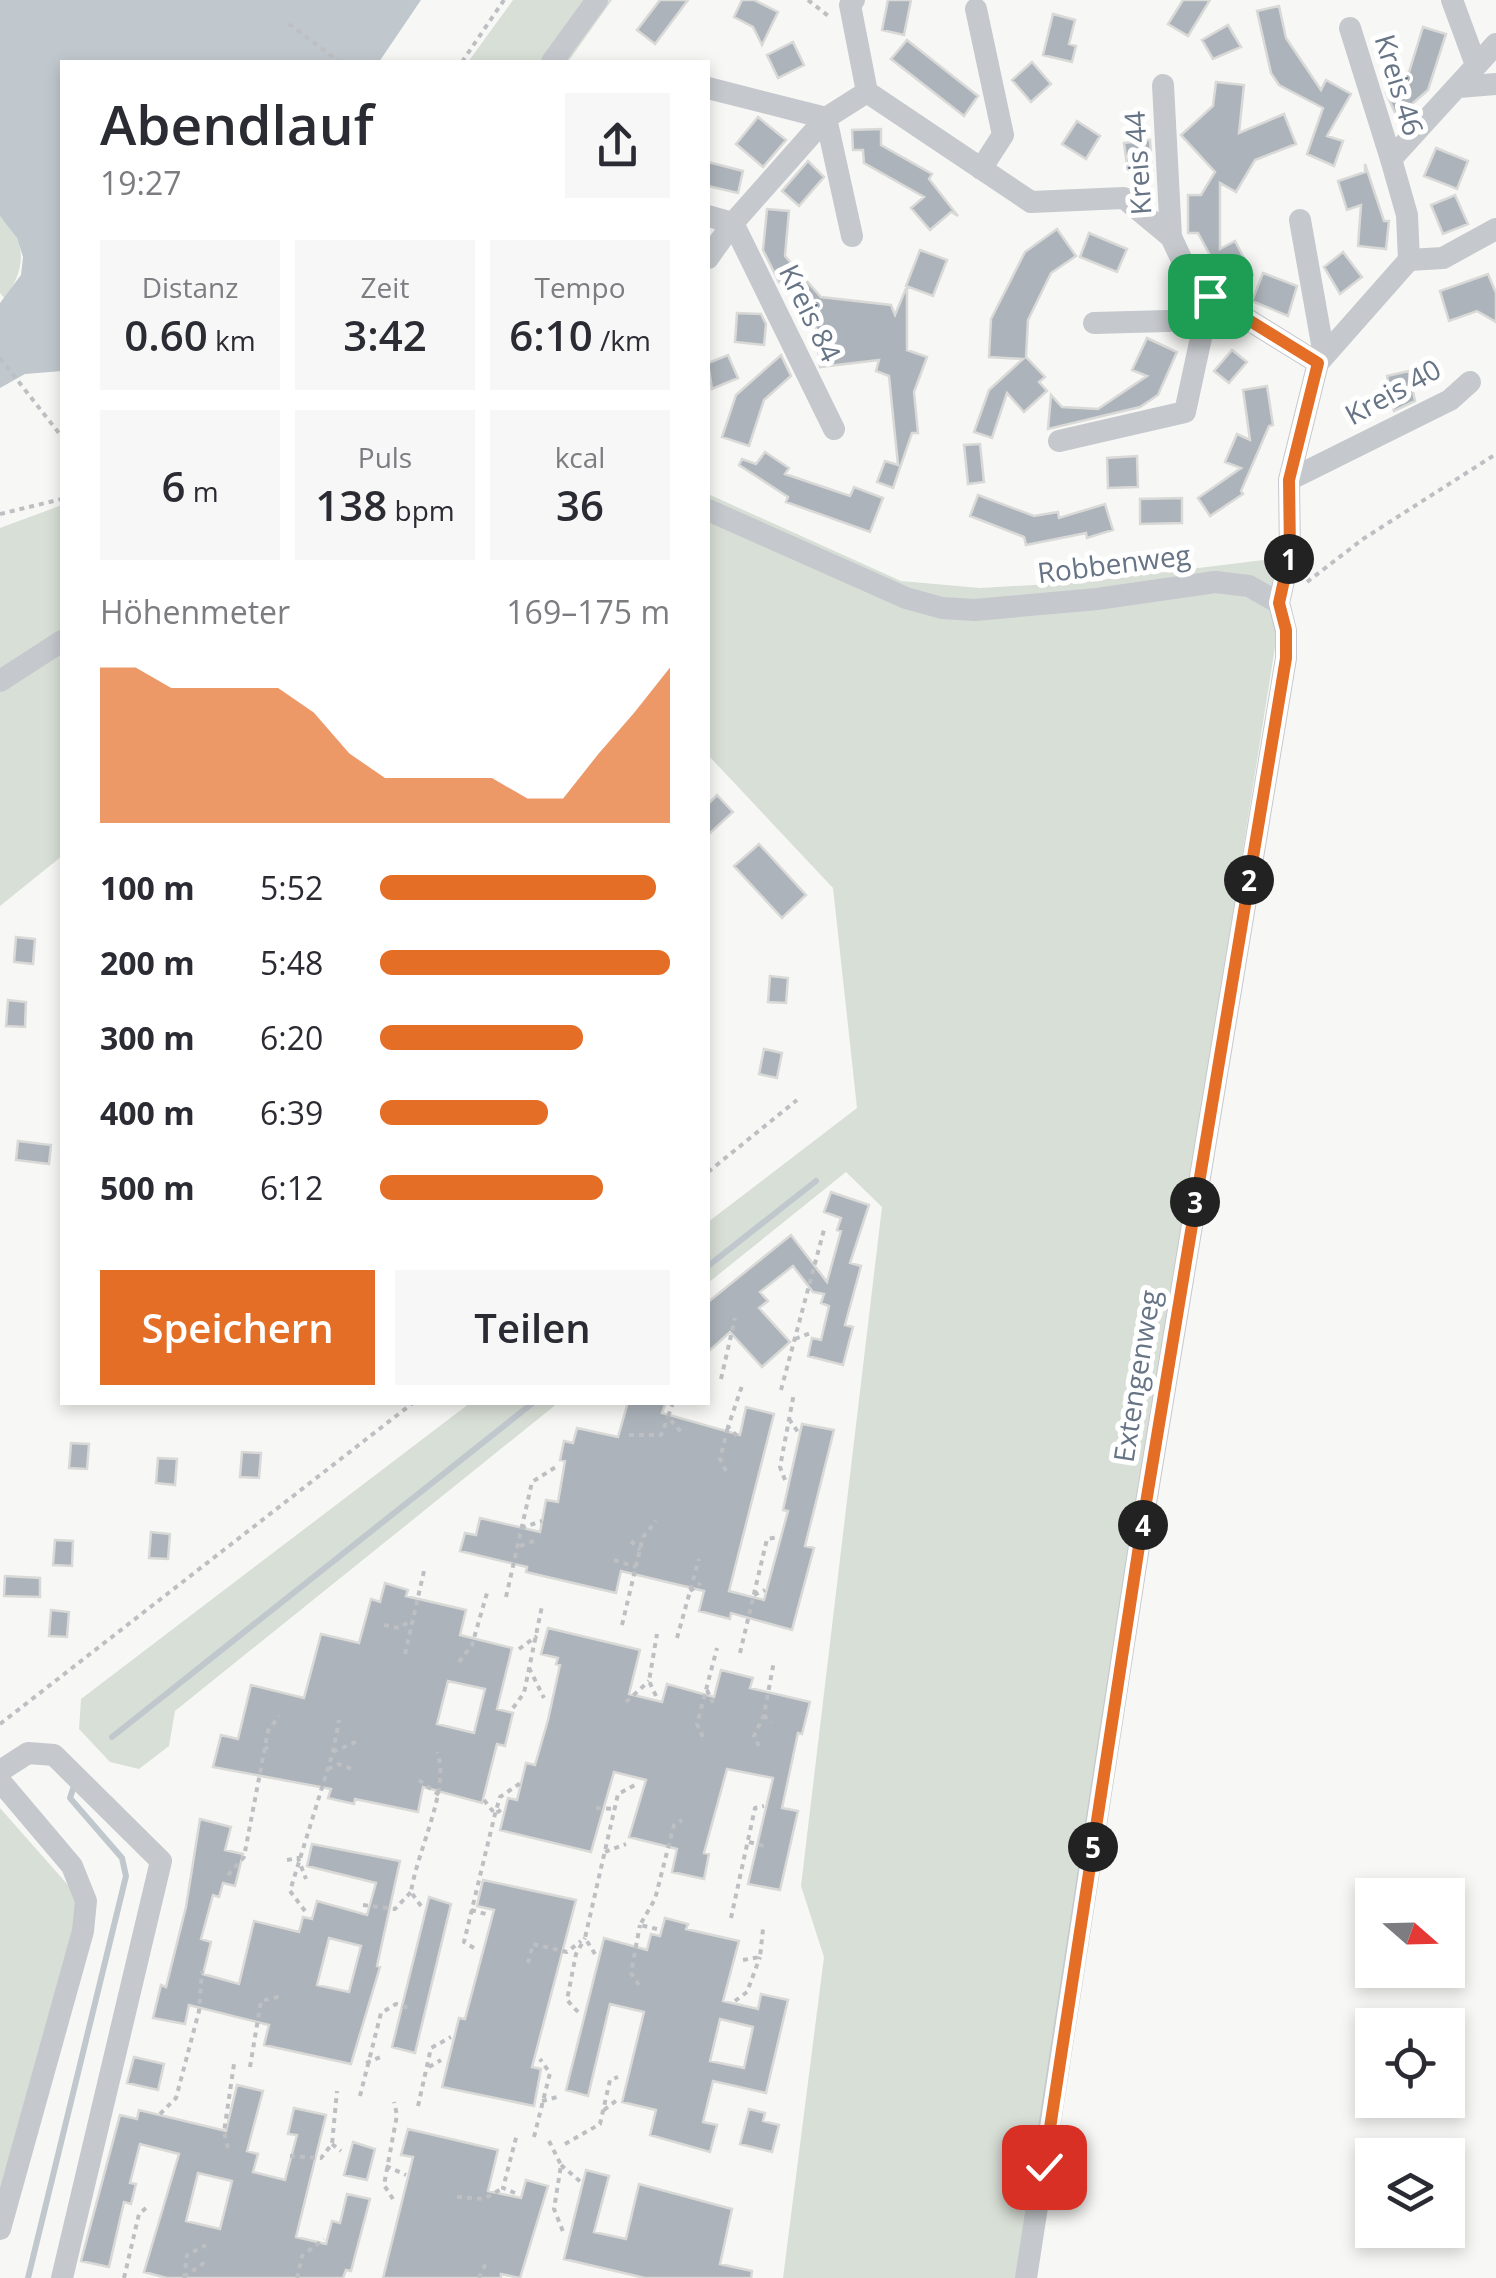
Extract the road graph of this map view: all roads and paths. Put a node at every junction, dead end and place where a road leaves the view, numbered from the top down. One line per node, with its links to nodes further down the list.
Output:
1 (504, 0): 10 (path)
2 (598, 0): 11 (street)
3 (1452, 0): 12 (street)
4 (851, 2): 17 (street)
5 (976, 9): 20 (street)
6 (289, 24): 9 (path)
7 (1350, 28): 19 (street, Kreis 46)
8 (1496, 44): 12 (street)
9 (337, 60)
10 (463, 60)
11 (553, 60)
12 (1476, 66): 15 (street)
13 (1496, 84): 15 (street)
14 (1163, 85): 26 (street, Kreis 44)
15 (1459, 87): 19 (street)
16 (710, 89): 18 (street)
17 (866, 92): 18 (street); 20 (street)
18 (826, 118): 23 (street); 25 (street)
19 (1392, 159): 28 (street, Kreis 46)
20 (981, 169): 26 (street)
21 (710, 216): 23 (street)
22 (1300, 220): 33 (street)
23 (733, 222): 27 (street); 35 (street, Kreis 84)
24 (1496, 228): 28 (street)
25 (852, 236)
26 (1171, 236): 29 (street)
27 (710, 255)
28 (1409, 260): 33 (street)
29 (1210, 296): 30 (street); 33 (street)
30 (1204, 320): 31 (street); 37 (street)
31 (1094, 323)
32 (0, 358): 36 (path)
33 (1321, 359): 39 (street)
34 (1470, 382): 39 (street, Kreis 40)
35 (834, 429)
36 (60, 434)
37 (1059, 441)
38 (1496, 454): 43 (path)
39 (1289, 480): 43 (street)
40 (60, 499): 42 (path)
41 (710, 511): 43 (street, Robbenweg)
42 (0, 514)
43 (1279, 603): 210 (street, Extengenweg)
44 (60, 642): 45 (street)
45 (0, 681)
46 (797, 1100): 47 (path)
47 (710, 1170)
48 (825, 1226): 51 (path)
49 (735, 1318): 52 (path)
50 (812, 1332): 51 (path)
51 (795, 1339): 54 (path)
52 (721, 1379)
53 (742, 1383): 60 (path)
54 (781, 1390)
55 (794, 1392): 59 (path)
56 (410, 1405): 111 (path)
57 (672, 1405): 58 (path)
58 (668, 1417): 61 (path); 62 (path)
59 (789, 1419): 63 (path); 67 (path)
60 (728, 1426): 64 (path); 66 (path)
61 (682, 1433)
62 (629, 1434)
63 (800, 1435)
64 (737, 1436)
65 (559, 1465): 70 (path)
66 (726, 1471)
67 (785, 1480)
68 (542, 1521): 70 (path)
69 (656, 1521): 75 (path)
70 (521, 1528): 74 (path)
71 (778, 1537): 84 (path)
72 (534, 1541): 74 (path)
73 (631, 1542): 75 (path)
74 (517, 1547): 85 (path)
75 (640, 1550): 78 (path)
76 (699, 1558): 82 (path)
77 (614, 1560): 78 (path)
78 (636, 1568): 89 (path)
79 (424, 1572): 87 (path)
80 (701, 1583): 82 (path)
81 (765, 1590): 84 (path)
82 (690, 1591): 92 (path)
83 (487, 1593): 98 (path)
84 (754, 1595): 95 (path)
85 (506, 1597)
86 (542, 1606): 91 (path)
87 (413, 1619): 88 (path); 96 (path)
88 (384, 1624)
89 (622, 1626)
90 (658, 1634): 100 (path)
91 (537, 1636): 94 (path); 99 (path)
92 (678, 1638)
93 (717, 1648): 101 (path)
94 (519, 1649)
95 (740, 1653)
96 (405, 1654)
97 (774, 1661): 107 (path)
98 (459, 1662)
99 (530, 1668): 103 (path); 106 (path)
100 (649, 1681): 102 (path); 104 (path)
101 (706, 1690): 105 (path); 112 (path)
102 (656, 1696)
103 (544, 1698)
104 (626, 1702)
105 (713, 1703)
106 (513, 1708)
107 (764, 1715): 110 (path); 115 (path)
108 (279, 1716): 116 (path)
109 (339, 1720): 117 (path)
110 (771, 1722)
111 (0, 1724)
112 (703, 1738)
113 (358, 1741): 117 (path)
114 (272, 1744): 116 (path)
115 (759, 1746)
116 (264, 1750): 140 (path)
117 (333, 1752): 119 (path)
118 (437, 1752): 126 (path)
119 (328, 1769): 120 (path); 138 (path)
120 (354, 1770)
121 (0, 1771): 205 (street)
122 (418, 1780): 126 (path)
123 (0, 1782): 199 (street)
124 (522, 1782): 132 (path)
125 (635, 1785): 131 (path)
126 (438, 1794): 142 (path)
127 (484, 1800): 132 (path)
128 (764, 1806): 134 (path)
129 (596, 1808): 131 (path)
130 (502, 1809): 132 (path)
131 (615, 1809): 137 (path)
132 (495, 1814): 146 (path)
133 (682, 1820): 149 (path)
134 (749, 1842): 136 (path); 148 (path)
135 (626, 1844): 137 (path)
136 (764, 1846)
137 (605, 1852): 152 (path)
138 (298, 1858): 139 (path); 141 (path); 145 (path)
139 (286, 1860)
140 (228, 1875)
141 (306, 1879)
142 (411, 1892): 143 (path); 144 (path)
143 (364, 1906)
144 (421, 1906)
145 (306, 1910)
146 (470, 1910): 147 (path); 153 (path)
147 (486, 1914)
148 (730, 1918)
149 (640, 1924): 150 (path); 159 (path)
150 (657, 1928)
151 (764, 1930): 155 (path)
152 (585, 1938): 154 (path); 157 (path); 163 (path)
153 (474, 1948)
154 (595, 1954)
155 (760, 1957): 156 (path); 161 (path)
156 (743, 1960)
157 (528, 1963)
158 (202, 1971): 181 (path)
159 (639, 1985)
160 (282, 1996): 170 (path)
161 (734, 2001)
162 (409, 2008): 168 (path)
163 (578, 2012)
164 (451, 2037): 171 (path)
165 (383, 2056): 168 (path)
166 (540, 2059): 177 (path)
167 (441, 2060): 171 (path)
168 (366, 2062): 174 (path)
169 (234, 2064): 187 (path)
170 (250, 2067)
171 (429, 2067): 179 (path)
172 (618, 2077): 180 (path)
173 (337, 2091): 185 (path)
174 (360, 2096)
175 (560, 2096): 177 (path)
176 (616, 2100): 180 (path)
177 (542, 2101): 183 (path)
178 (394, 2102): 190 (path)
179 (418, 2106)
180 (604, 2110): 186 (path)
181 (160, 2114)
182 (516, 2134): 194 (path)
183 (534, 2136)
184 (549, 2141): 191 (path)
185 (332, 2144): 188 (path); 189 (path)
186 (565, 2144)
187 (228, 2148)
188 (340, 2151)
189 (290, 2156)
190 (386, 2166): 192 (path); 197 (path)
191 (561, 2166): 193 (path); 200 (path)
192 (406, 2175)
193 (582, 2183)
194 (503, 2188): 195 (path); 196 (path)
195 (516, 2193)
196 (457, 2197)
197 (392, 2200)
198 (147, 2206): 206 (path)
199 (0, 2230)
200 (564, 2234)
201 (324, 2239): 208 (path)
202 (206, 2244): 207 (path)
203 (208, 2260): 207 (path)
204 (486, 2263): 209 (path)
205 (62, 2278)
206 (124, 2278)
207 (184, 2278)
208 (297, 2278)
209 (479, 2278)
210 (1026, 2278)

